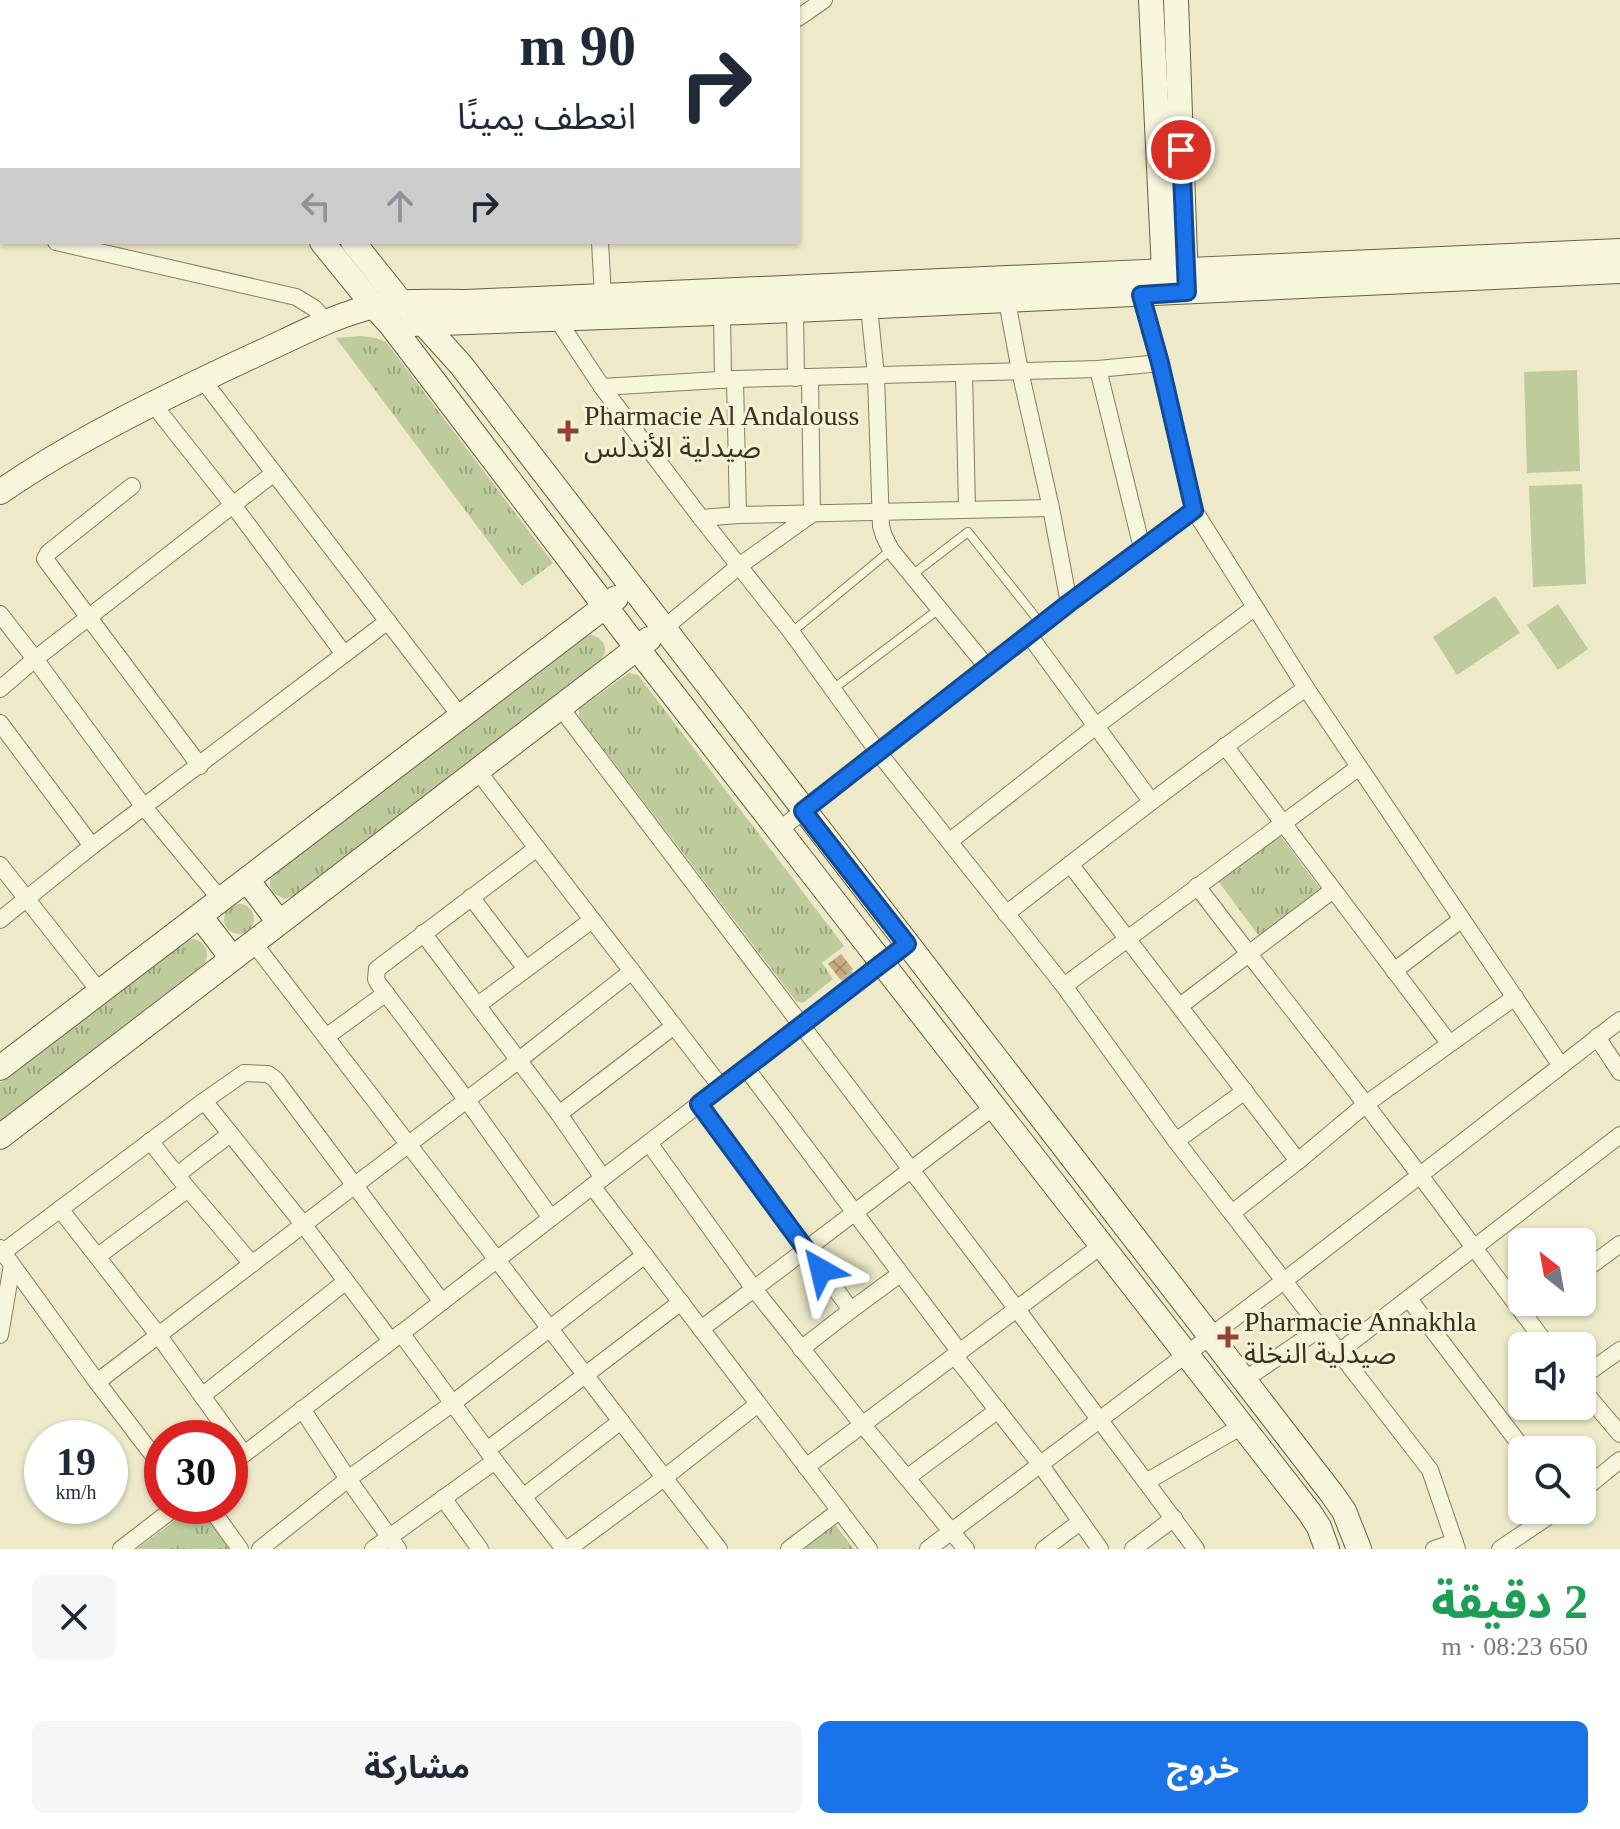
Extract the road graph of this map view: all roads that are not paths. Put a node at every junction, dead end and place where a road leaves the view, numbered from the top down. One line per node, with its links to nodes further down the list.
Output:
1 (824, 0): 4 (street)
2 (1151, 0): 10 (main road)
3 (1176, 0): 10 (main road)
4 (800, 17)
5 (65, 244): 19 (street)
6 (324, 244): 14 (main road)
7 (354, 244): 18 (main road)
8 (600, 244): 12 (street)
9 (1614, 261): 10 (main road)
10 (1179, 278): 11 (main road); 12 (main road)
11 (1141, 295): 13 (main road); 23 (street)
12 (603, 296): 18 (main road)
13 (1007, 301): 15 (main road); 26 (street)
14 (374, 306): 18 (main road); 19 (main road)
15 (869, 307): 16 (main road); 28 (street)
16 (795, 310): 17 (main road); 29 (street)
17 (722, 312): 20 (main road); 31 (street)
18 (396, 313): 19 (main road); 22 (main road); 52 (main road)
19 (335, 319): 30 (main road)
20 (557, 319): 21 (main road); 32 (street)
21 (471, 322): 22 (main road); 24 (main road)
22 (424, 324): 24 (main road)
23 (1160, 363): 25 (street); 40 (street)
24 (461, 365): 50 (main road)
25 (1098, 369): 26 (street); 46 (street)
26 (1020, 371): 27 (street); 38 (street)
27 (964, 373): 28 (street); 39 (street)
28 (876, 376): 29 (street); 41 (street)
29 (803, 378): 31 (street); 42 (street)
30 (202, 379): 33 (main road); 34 (street)
31 (729, 380): 32 (street); 43 (street)
32 (602, 387): 44 (street)
33 (153, 404): 36 (main road); 37 (street)
34 (274, 473): 37 (street); 57 (street)
35 (132, 486): 56 (street)
36 (0, 492)
37 (233, 505): 56 (street); 62 (street)
38 (1051, 508): 39 (street); 51 (street)
39 (967, 509): 41 (street); 45 (lane)
40 (1194, 510): 46 (street); 53 (street)
41 (880, 512): 42 (street); 47 (street)
42 (812, 514): 43 (street); 48 (street)
43 (738, 515): 44 (street)
44 (701, 518): 48 (street)
45 (968, 532): 49 (lane); 59 (lane)
46 (1142, 548): 51 (street)
47 (891, 550): 49 (street); 60 (lane)
48 (739, 566): 58 (street); 60 (street)
49 (912, 575): 54 (street)
50 (631, 587): 52 (main road); 58 (main road)
51 (1069, 603): 59 (street)
52 (606, 606): 61 (main road); 69 (main road)
53 (1254, 608): 65 (street); 71 (street)
54 (939, 609): 64 (street); 67 (lane)
55 (0, 614): 63 (street)
56 (88, 616): 63 (street); 74 (street)
57 (388, 621): 62 (street); 69 (street)
58 (663, 629): 61 (main road); 79 (main road)
59 (1035, 630): 64 (street); 71 (street)
60 (792, 633): 67 (street)
61 (637, 648): 68 (main road); 81 (main road)
62 (344, 654): 74 (street)
63 (35, 659): 66 (street); 78 (street)
64 (987, 667): 73 (street)
65 (1306, 688): 72 (street); 75 (street)
66 (0, 689)
67 (833, 689): 73 (street)
68 (560, 707): 76 (main road); 117 (street)
69 (461, 717): 87 (main road)
70 (0, 723): 83 (street)
71 (1096, 726): 77 (street); 82 (street)
72 (1225, 746): 77 (street); 80 (street)
73 (878, 752): 79 (street); 82 (street)
74 (200, 766): 78 (street)
75 (1359, 767): 80 (street); 95 (street)
76 (477, 770): 84 (street); 98 (main road)
77 (1151, 801): 85 (street)
78 (144, 807): 83 (street); 92 (street)
79 (803, 811): 81 (street); 102 (main road)
80 (1282, 824): 88 (street); 89 (street)
81 (779, 830): 105 (main road)
82 (950, 841): 93 (street)
83 (92, 846): 91 (street)
84 (537, 848): 90 (street); 97 (street)
85 (1070, 864): 93 (street); 100 (street)
86 (0, 865): 91 (street)
87 (247, 880): 92 (main road); 98 (main road)
88 (1197, 886): 100 (street); 103 (street)
89 (1333, 890): 103 (street); 108 (street)
90 (471, 897): 99 (street); 106 (street)
91 (26, 899): 96 (street); 110 (street)
92 (221, 900): 94 (main road)
93 (1006, 914): 109 (street)
94 (200, 916): 104 (main road); 110 (main road)
95 (1462, 919): 108 (street); 112 (street)
96 (0, 920)
97 (592, 920): 106 (street); 107 (street)
98 (279, 922): 101 (main road)
99 (423, 933): 111 (street); 113 (street)
100 (1127, 937): 109 (street); 114 (street)
101 (253, 942): 104 (main road); 118 (street)
102 (907, 944): 105 (street); 180 (main road)
103 (1247, 954): 114 (street); 131 (street)
104 (232, 958): 136 (main road)
105 (883, 963): 117 (street); 132 (main road)
106 (526, 969): 113 (street)
107 (632, 971): 116 (street); 121 (street)
108 (1394, 971): 120 (street)
109 (1064, 986): 138 (street)
110 (100, 992): 123 (main road)
111 (386, 993): 118 (street); 128 (street)
112 (1515, 997): 120 (street); 122 (street)
113 (478, 1005): 121 (street)
114 (1180, 1006): 127 (street)
115 (1620, 1020): 119 (street)
116 (674, 1026): 126 (street); 133 (street)
117 (801, 1026): 124 (street); 142 (street)
118 (326, 1037): 140 (street)
119 (1597, 1037): 122 (street); 125 (street)
120 (1449, 1043): 131 (street)
121 (519, 1060): 128 (street); 133 (street)
122 (1561, 1066): 143 (street)
123 (0, 1068)
124 (746, 1068): 126 (street); 149 (street)
125 (1620, 1072)
126 (721, 1087): 130 (street)
127 (1245, 1091): 138 (street); 141 (street)
128 (466, 1099): 140 (street); 151 (street)
129 (204, 1101): 134 (street); 137 (street); 146 (street)
130 (699, 1104): 139 (street); 156 (street)
131 (1366, 1104): 141 (street); 143 (street)
132 (995, 1106): 142 (street); 154 (main road)
133 (559, 1114): 145 (street)
134 (230, 1134): 144 (street); 152 (street)
135 (1620, 1135): 155 (street)
136 (0, 1137)
137 (150, 1141): 144 (street); 148 (street)
138 (1176, 1141): 150 (street)
139 (649, 1143): 145 (street); 166 (street)
140 (408, 1144): 146 (street); 160 (street)
141 (1298, 1161): 150 (street)
142 (911, 1170): 149 (street); 171 (street)
143 (1420, 1174): 155 (street); 164 (street)
144 (177, 1175): 147 (street)
145 (598, 1182): 151 (street); 158 (street)
146 (354, 1185): 152 (street); 169 (street)
147 (188, 1189): 159 (street); 162 (street)
148 (60, 1209): 157 (street); 159 (street)
149 (855, 1213): 156 (street); 163 (street)
150 (1232, 1213): 164 (street)
151 (551, 1218): 160 (street)
152 (303, 1224): 162 (street); 165 (street)
153 (1620, 1244): 161 (street)
154 (1102, 1245): 171 (street); 186 (main road)
155 (1474, 1249): 167 (street); 168 (street)
156 (805, 1250): 166 (street); 172 (street)
157 (5, 1255): 178 (street); 190 (street)
158 (645, 1255): 170 (street); 174 (street)
159 (98, 1256): 179 (street)
160 (497, 1260): 169 (street); 174 (street)
161 (1596, 1262)
162 (252, 1264): 179 (street)
163 (900, 1274): 172 (street); 185 (street)
164 (1285, 1280): 175 (street); 180 (street)
165 (345, 1282): 181 (street); 191 (street)
166 (754, 1289): 176 (street); 182 (street)
167 (1508, 1294)
168 (1409, 1299): 184 (street); 203 (street)
169 (442, 1302): 181 (street)
170 (681, 1302): 176 (street); 188 (street)
171 (1016, 1308): 185 (street); 198 (street)
172 (851, 1310): 182 (street)
173 (1525, 1316): 177 (street)
174 (549, 1328): 188 (street); 192 (street)
175 (1321, 1328): 184 (street); 189 (street)
176 (701, 1329): 193 (street)
177 (1537, 1332)
178 (0, 1335)
179 (159, 1336): 190 (street); 191 (street)
180 (1210, 1336): 186 (street); 189 (main road)
181 (396, 1337): 192 (street); 195 (street)
182 (801, 1349): 200 (street)
183 (1620, 1350): 187 (street)
184 (1339, 1352): 225 (street)
185 (957, 1353): 196 (street); 200 (street)
186 (1186, 1354): 198 (street); 201 (main road)
187 (1596, 1367)
188 (585, 1375): 199 (street); 206 (street)
189 (1244, 1380): 242 (main road)
190 (97, 1382): 204 (street)
191 (202, 1396): 197 (street)
192 (453, 1403): 206 (street); 212 (street)
193 (758, 1404): 209 (street); 211 (street)
194 (1596, 1406): 202 (street)
195 (302, 1409): 205 (street); 212 (street)
196 (998, 1410): 208 (street); 210 (street)
197 (219, 1420)
198 (1099, 1420): 208 (street); 214 (street)
199 (621, 1421): 211 (street); 215 (street)
200 (862, 1424): 209 (street); 210 (street)
201 (1242, 1426): 214 (street); 241 (main road)
202 (1620, 1434)
203 (1513, 1436)
204 (144, 1443)
205 (248, 1451)
206 (491, 1455): 215 (street); 216 (street)
207 (1620, 1460): 213 (street)
208 (1040, 1464): 219 (street); 223 (street)
209 (806, 1467): 217 (street)
210 (908, 1477): 223 (street)
211 (664, 1478): 231 (street); 232 (street)
212 (348, 1479): 224 (street); 228 (street)
213 (1596, 1480)
214 (1146, 1482): 218 (street)
215 (523, 1497): 231 (street)
216 (443, 1498): 224 (street); 230 (street)
217 (839, 1511): 233 (street); 234 (street)
218 (1174, 1518): 239 (street); 240 (street)
219 (1080, 1522): 237 (street); 238 (street)
220 (154, 1524): 226 (street)
221 (222, 1524): 227 (street)
222 (1537, 1524): 244 (street)
223 (952, 1531): 235 (street); 236 (street)
224 (394, 1543): 229 (street)
225 (1456, 1545): 243 (street)
226 (121, 1549)
227 (240, 1549)
228 (260, 1549)
229 (373, 1549)
230 (480, 1549)
231 (566, 1549)
232 (719, 1549)
233 (789, 1549)
234 (869, 1549)
235 (928, 1549)
236 (966, 1549)
237 (1044, 1549)
238 (1100, 1549)
239 (1133, 1549)
240 (1196, 1549)
241 (1327, 1549)
242 (1359, 1549)
243 (1434, 1549)
244 (1500, 1549)

